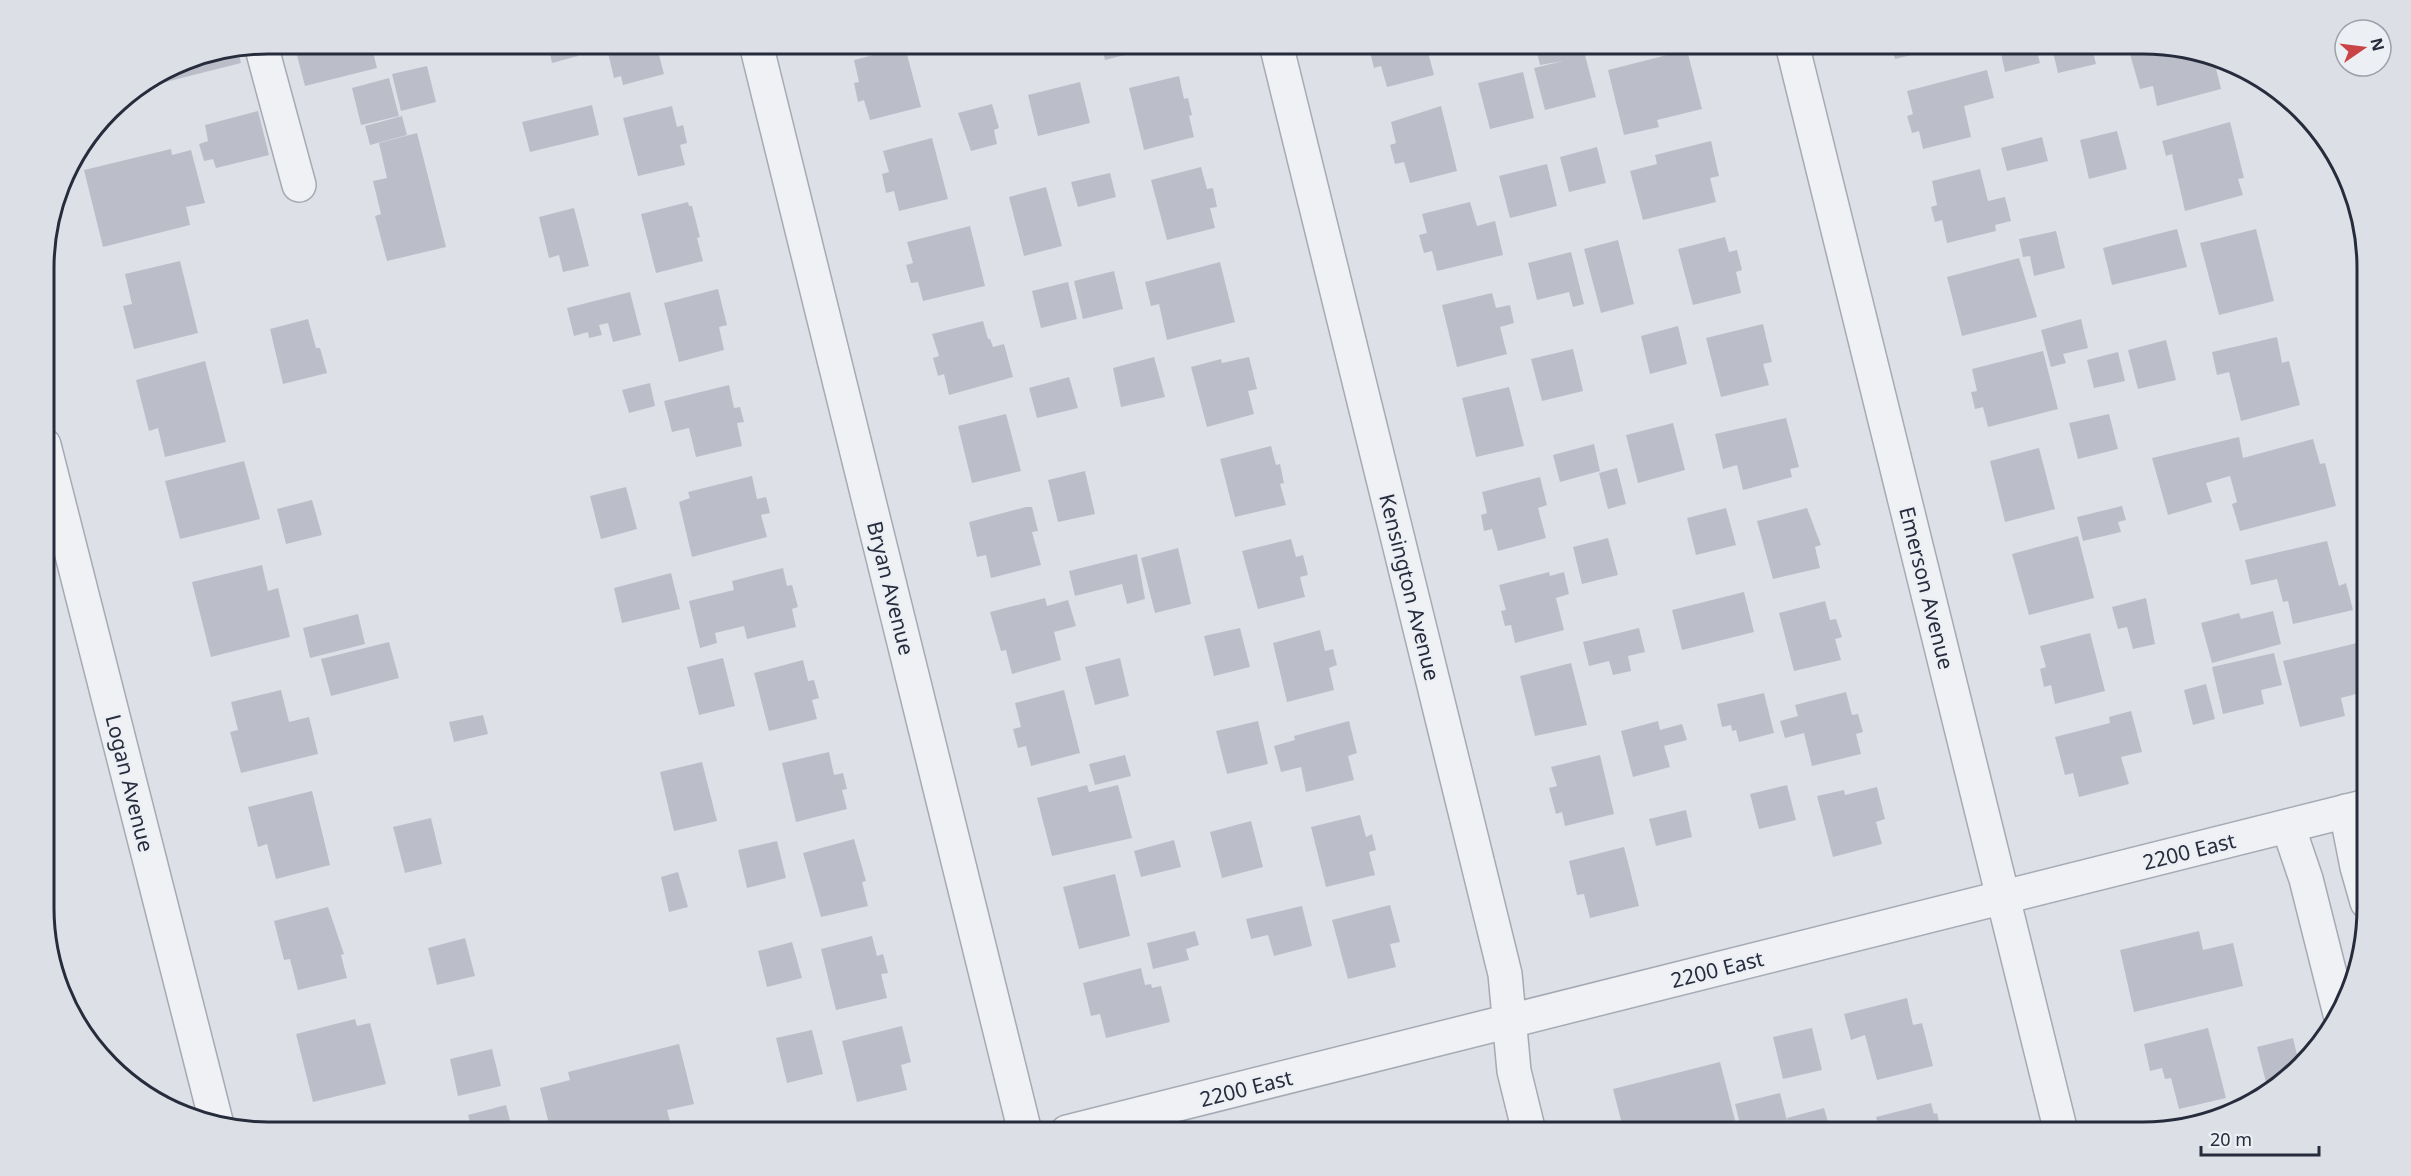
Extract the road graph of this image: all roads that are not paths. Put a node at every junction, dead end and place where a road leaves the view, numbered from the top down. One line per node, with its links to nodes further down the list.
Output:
1 (263, 54): 5 (street)
2 (758, 54): 14 (street, Bryan Avenue)
3 (1278, 54): 12 (street, Kensington Avenue)
4 (1794, 54): 10 (street, Emerson Avenue)
5 (298, 185)
6 (54, 484): 13 (street, Logan Avenue)
7 (2357, 809): 8 (street, 2200 East); 9 (street)
8 (2288, 826): 10 (street, 2200 East); 11 (street)
9 (2357, 867)
10 (2003, 898): 12 (street, 2200 East); 17 (street, Emerson Avenue)
11 (2336, 1000)
12 (1509, 1022): 15 (street, 2200 East); 16 (street, Kensington Avenue)
13 (215, 1116)
14 (1023, 1122)
15 (1107, 1122)
16 (1527, 1122)
17 (2059, 1122)

